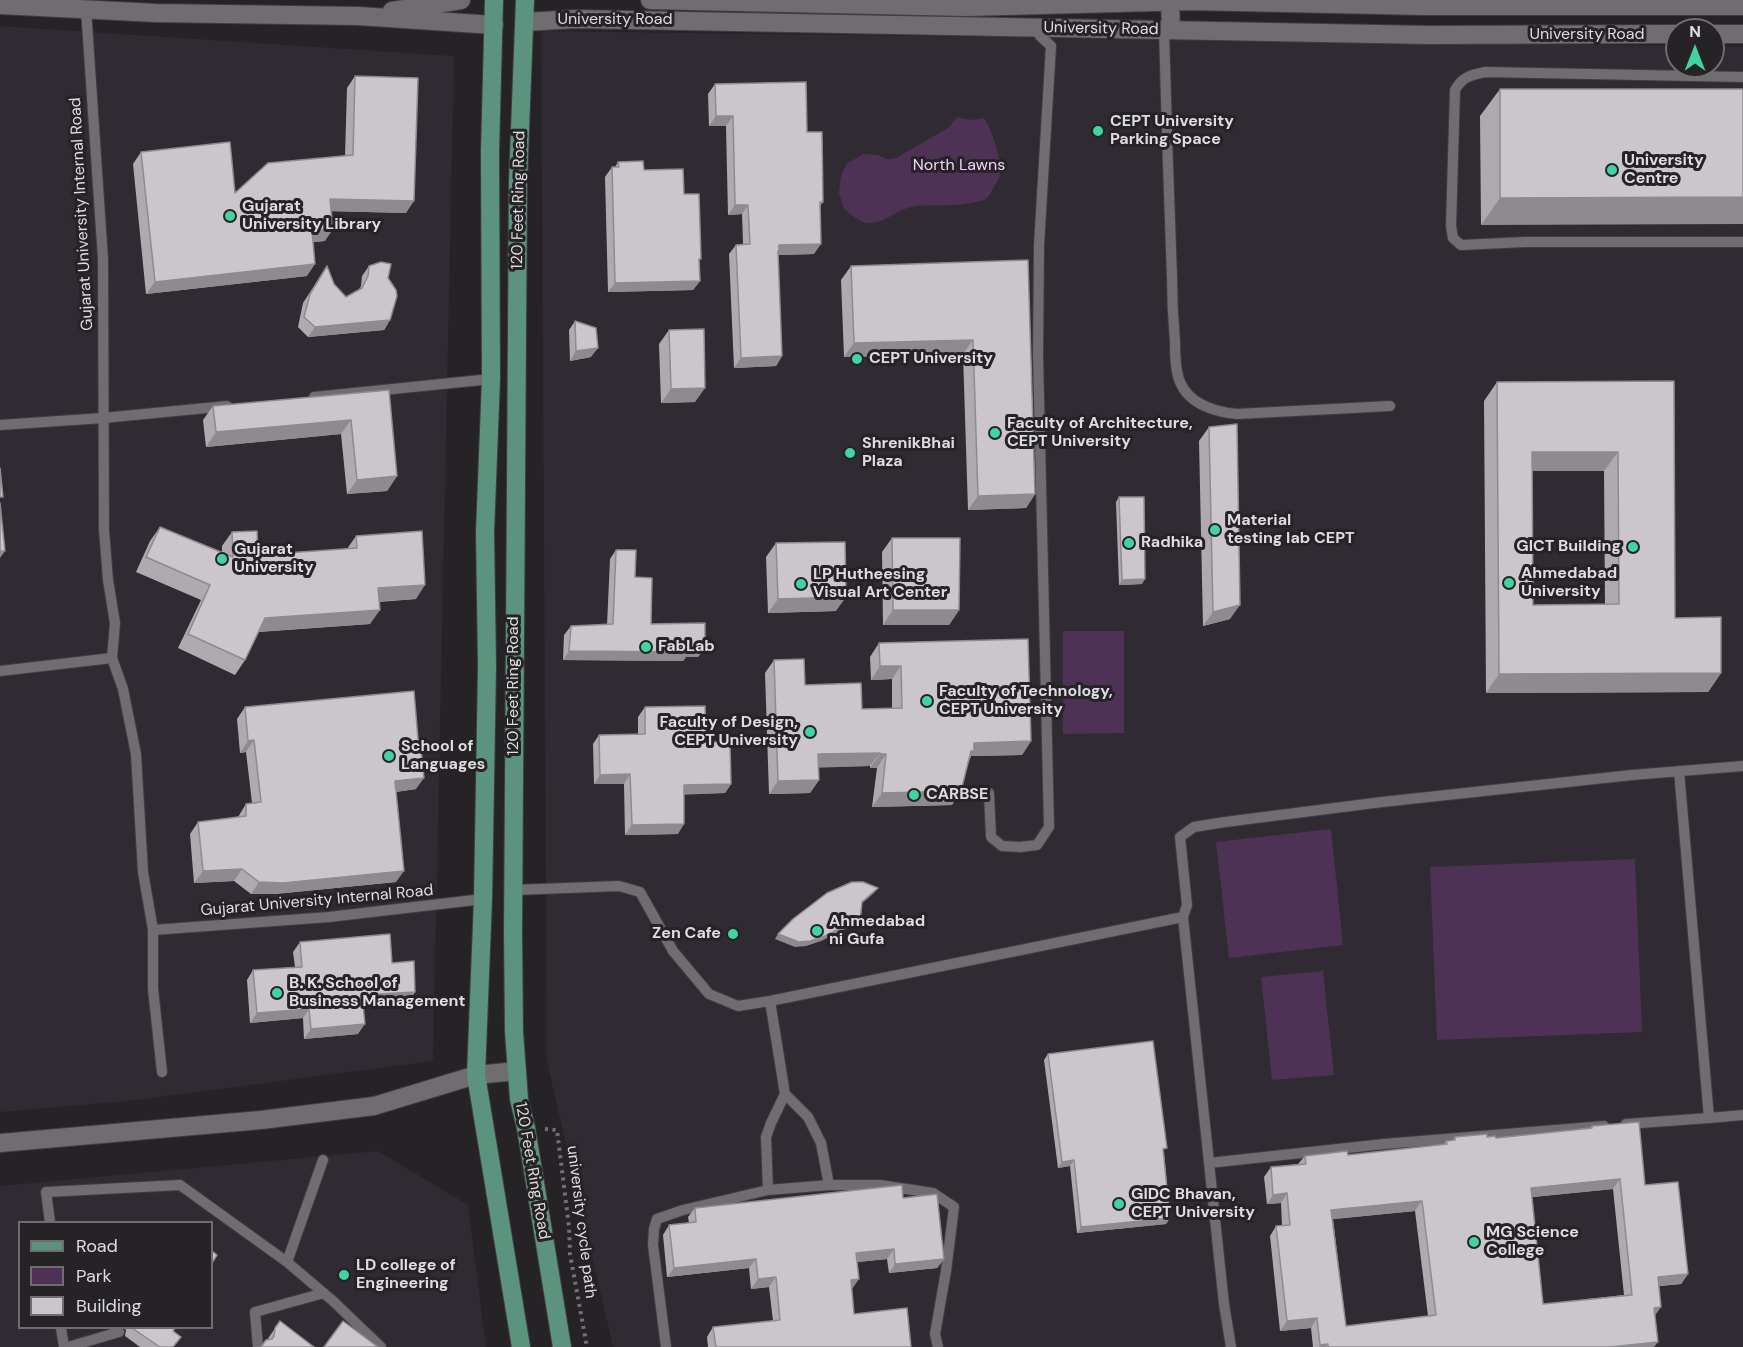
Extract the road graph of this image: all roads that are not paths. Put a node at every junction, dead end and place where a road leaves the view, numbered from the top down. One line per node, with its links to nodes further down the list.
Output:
1 (461, 0): 9 (street)
2 (494, 0): 11 (main road, 120 Feet Ring Road)
3 (525, 0): 10 (main road, 120 Feet Ring Road)
4 (650, 0): 5 (street, University Road)
5 (1170, 1): 7 (street, University Road); 13 (street)
6 (0, 5): 8 (street)
7 (1743, 6)
8 (86, 9): 9 (street); 23 (lane, Gujarat University Internal Road)
9 (357, 16): 11 (street)
10 (525, 22): 11 (main road); 12 (street, University Road); 30 (main road, 120 Feet Ring Road)
11 (494, 25): 19 (main road, 120 Feet Ring Road)
12 (1040, 28): 13 (street, University Road); 29 (lane)
13 (1168, 30): 14 (street, University Road); 22 (lane)
14 (1665, 34)
15 (1725, 34): 16 (street)
16 (1743, 34)
17 (1743, 77): 18 (lane)
18 (1743, 242)
19 (491, 379): 20 (lane); 31 (main road, 120 Feet Ring Road)
20 (300, 398)
21 (242, 404): 23 (lane)
22 (1390, 406)
23 (104, 418): 24 (lane); 25 (lane, Gujarat University Internal Road)
24 (0, 425)
25 (112, 658): 26 (lane); 33 (lane, Gujarat University Internal Road)
26 (0, 671)
27 (1743, 766): 28 (lane)
28 (1679, 771): 32 (lane); 40 (lane)
29 (989, 793)
30 (513, 890): 34 (lane); 35 (main road, 120 Feet Ring Road)
31 (483, 899): 33 (lane, Gujarat University Internal Road); 37 (main road, 120 Feet Ring Road)
32 (1183, 917): 34 (lane); 43 (lane)
33 (153, 930): 36 (lane, Gujarat University Internal Road)
34 (771, 1001): 38 (lane)
35 (517, 1071): 37 (street); 56 (main road, 120 Feet Ring Road)
36 (162, 1072)
37 (476, 1075): 41 (street); 55 (main road, 120 Feet Ring Road)
38 (785, 1094): 44 (lane); 45 (lane)
39 (1743, 1114): 40 (lane)
40 (1709, 1118): 43 (lane)
41 (0, 1143)
42 (323, 1160): 47 (lane)
43 (1209, 1163): 59 (lane)
44 (829, 1185): 45 (lane); 58 (lane)
45 (768, 1190): 57 (lane)
46 (50, 1221): 47 (lane)
47 (287, 1262): 48 (lane)
48 (324, 1293): 53 (lane); 54 (lane)
49 (61, 1329): 51 (lane)
50 (119, 1332): 52 (lane)
51 (64, 1347)
52 (69, 1347)
53 (258, 1347)
54 (381, 1347)
55 (521, 1347)
56 (562, 1347)
57 (666, 1347)
58 (938, 1347)
59 (1231, 1347)

